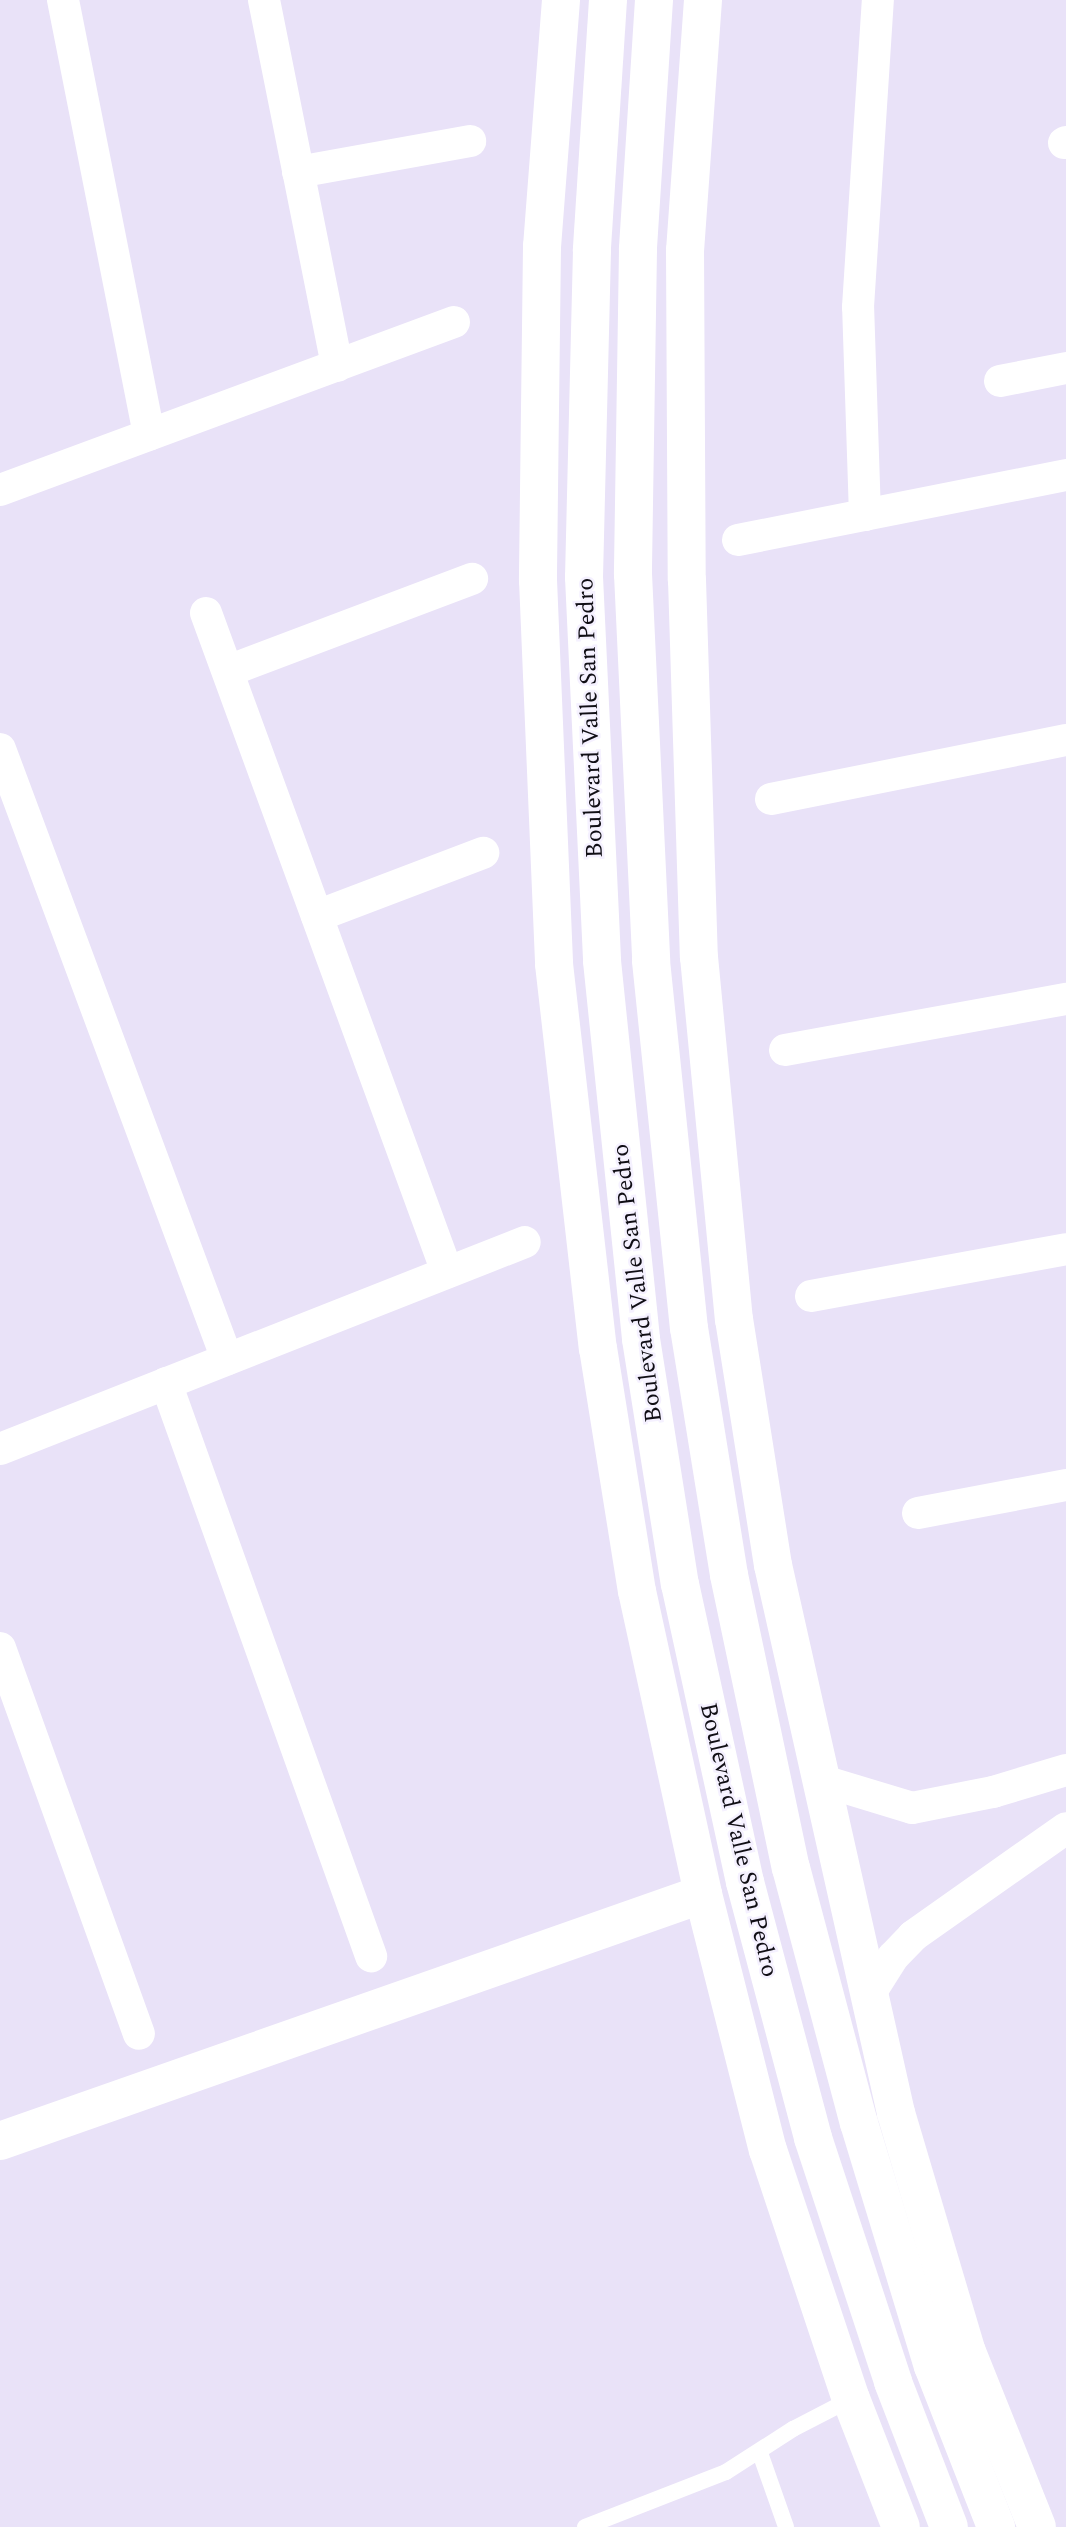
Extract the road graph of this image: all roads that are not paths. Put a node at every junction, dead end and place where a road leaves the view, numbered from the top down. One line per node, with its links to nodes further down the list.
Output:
1 (63, 0): 14 (street)
2 (264, 0): 9 (street)
3 (561, 0): 42 (main road, Boulevard Valle San Pedro)
4 (608, 0): 52 (main road, Boulevard Valle San Pedro)
5 (654, 0): 53 (main road, Boulevard Valle San Pedro)
6 (703, 0): 40 (main road)
7 (878, 0): 17 (street)
8 (470, 141): 9 (street)
9 (299, 172): 11 (street)
10 (454, 322): 11 (street)
11 (337, 366): 14 (street)
12 (1066, 368): 13 (street)
13 (1000, 381)
14 (149, 435): 16 (street)
15 (1066, 475): 17 (street)
16 (0, 490)
17 (865, 515): 18 (street)
18 (738, 540)
19 (472, 579): 21 (street)
20 (206, 613): 21 (street)
21 (228, 671): 26 (street)
22 (1066, 740): 24 (street)
23 (0, 749): 33 (street)
24 (771, 800)
25 (483, 853): 26 (street)
26 (317, 916): 31 (street)
27 (1066, 999): 28 (street)
28 (785, 1050)
29 (525, 1242): 31 (street)
30 (1066, 1249): 32 (street)
31 (447, 1272): 33 (street)
32 (810, 1296)
33 (227, 1359): 34 (street)
34 (166, 1383): 35 (street); 43 (street)
35 (3, 1440)
36 (1066, 1485): 37 (street)
37 (918, 1513)
38 (0, 1648): 45 (street)
39 (1066, 1769): 40 (street)
40 (820, 1780): 44 (main road)
41 (1066, 1828): 44 (street)
42 (703, 1894): 46 (main road); 47 (main road, Boulevard Valle San Pedro)
43 (371, 1956)
44 (869, 1995): 54 (main road)
45 (139, 2034)
46 (2, 2136)
47 (851, 2399): 48 (lane); 51 (main road, Boulevard Valle San Pedro)
48 (760, 2453): 49 (lane); 50 (lane)
49 (586, 2527)
50 (786, 2527)
51 (901, 2527)
52 (949, 2527)
53 (996, 2527)
54 (1037, 2527)

